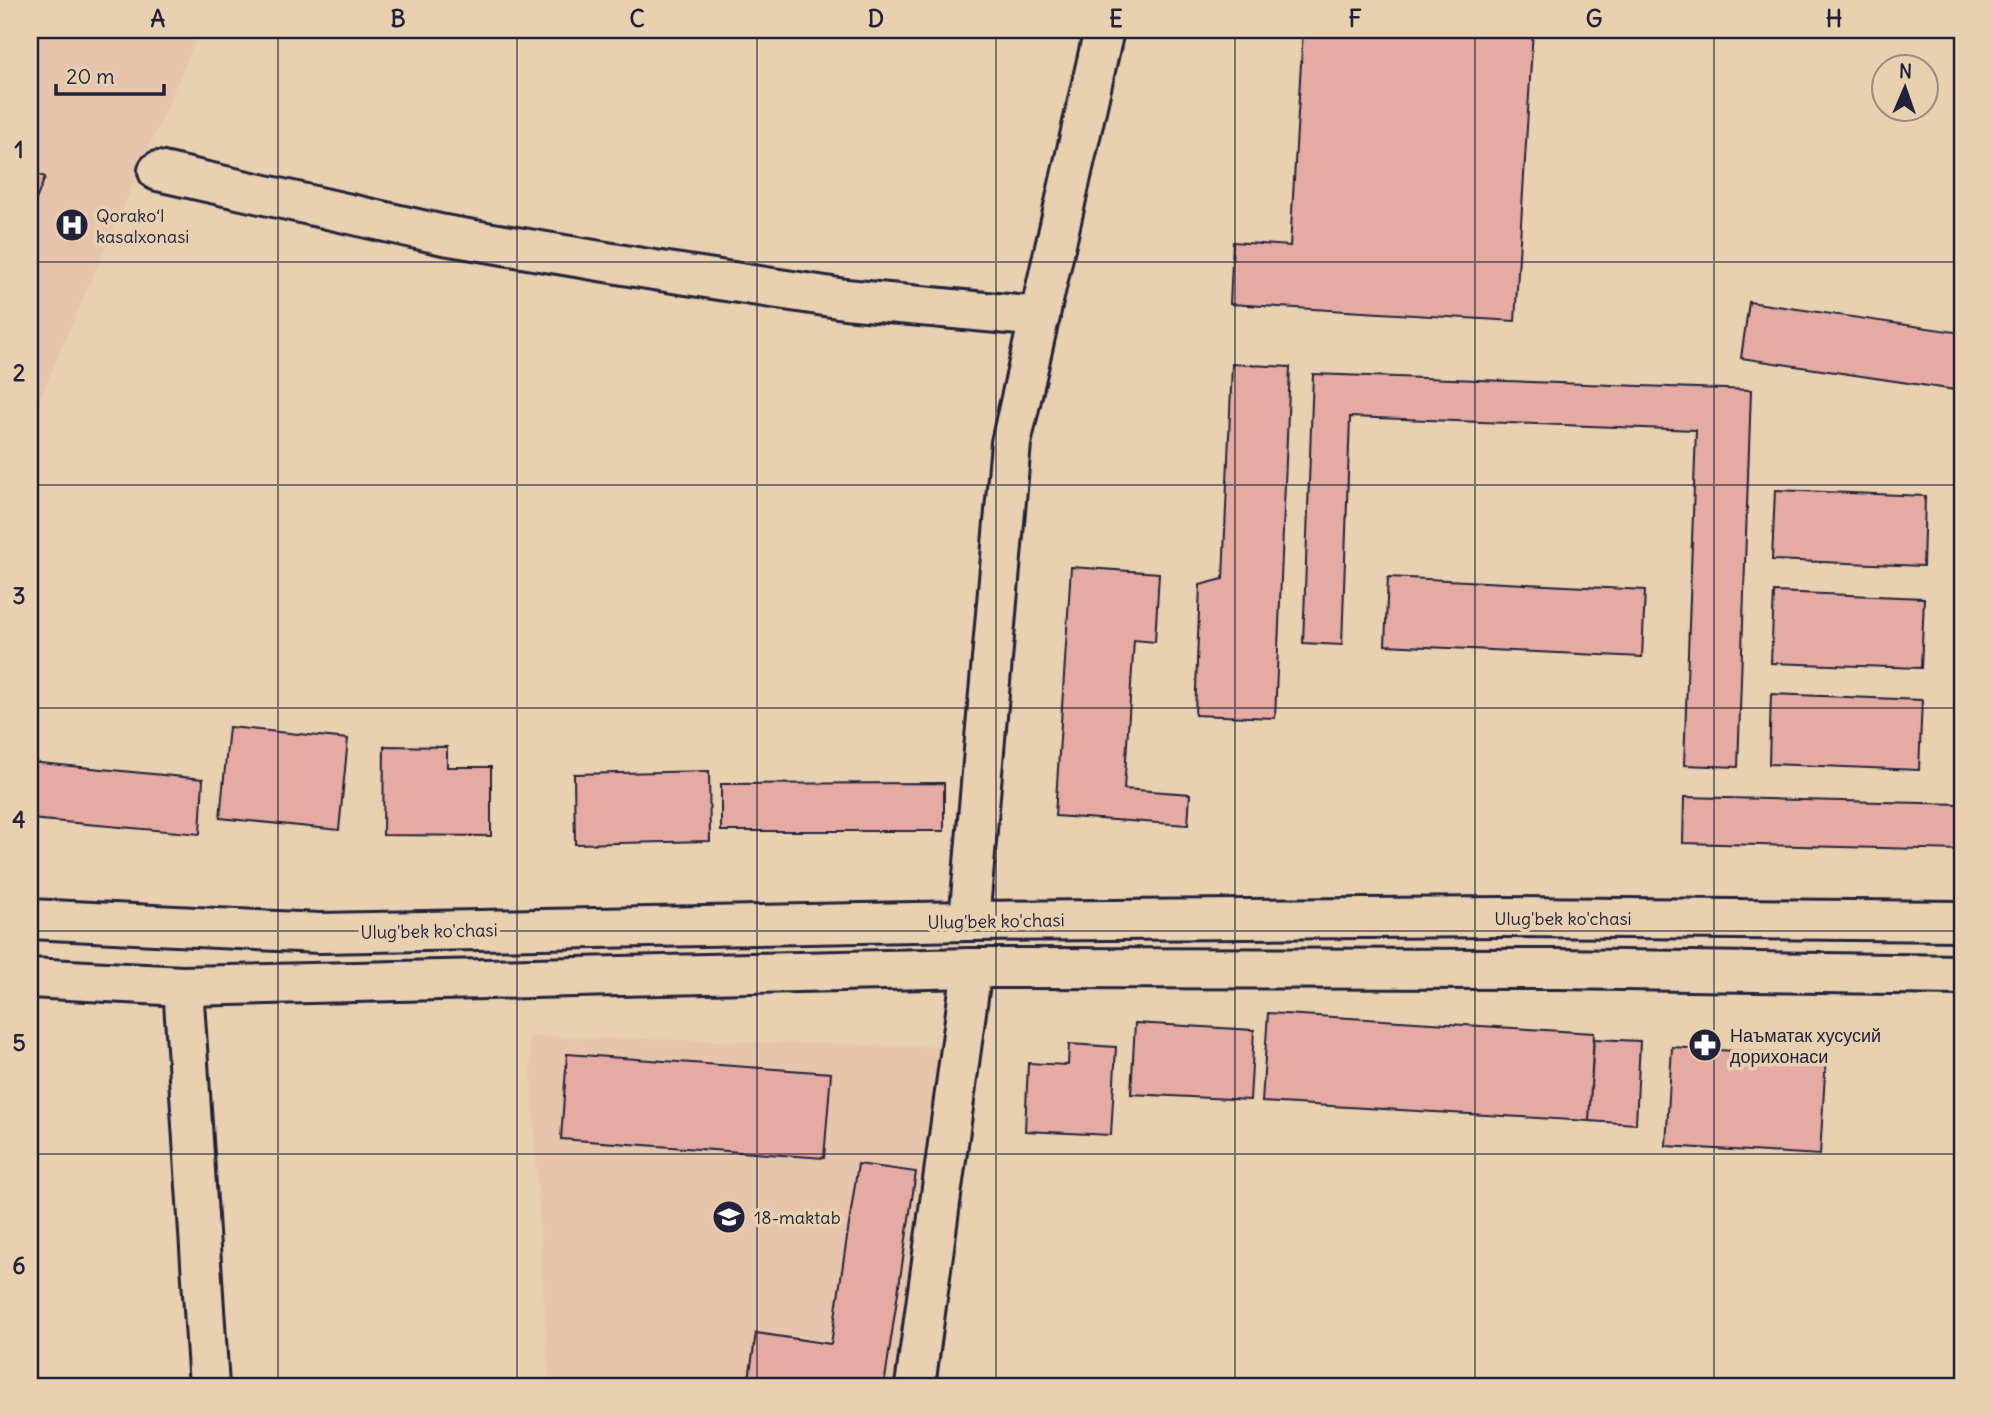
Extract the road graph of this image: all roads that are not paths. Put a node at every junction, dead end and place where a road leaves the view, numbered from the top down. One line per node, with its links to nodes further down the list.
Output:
1 (1104, 30): 3 (main road)
2 (158, 171): 3 (main road)
3 (1040, 317): 5 (main road)
4 (30, 919): 5 (main road, Ulug'bek ko'chasi)
5 (969, 921): 6 (main road, Ulug'bek ko'chasi)
6 (1962, 921)
7 (972, 968): 8 (main road); 10 (main road); 12 (main road)
8 (1962, 975)
9 (30, 978): 10 (main road)
10 (183, 986): 11 (main road)
11 (209, 1386)
12 (915, 1386)

